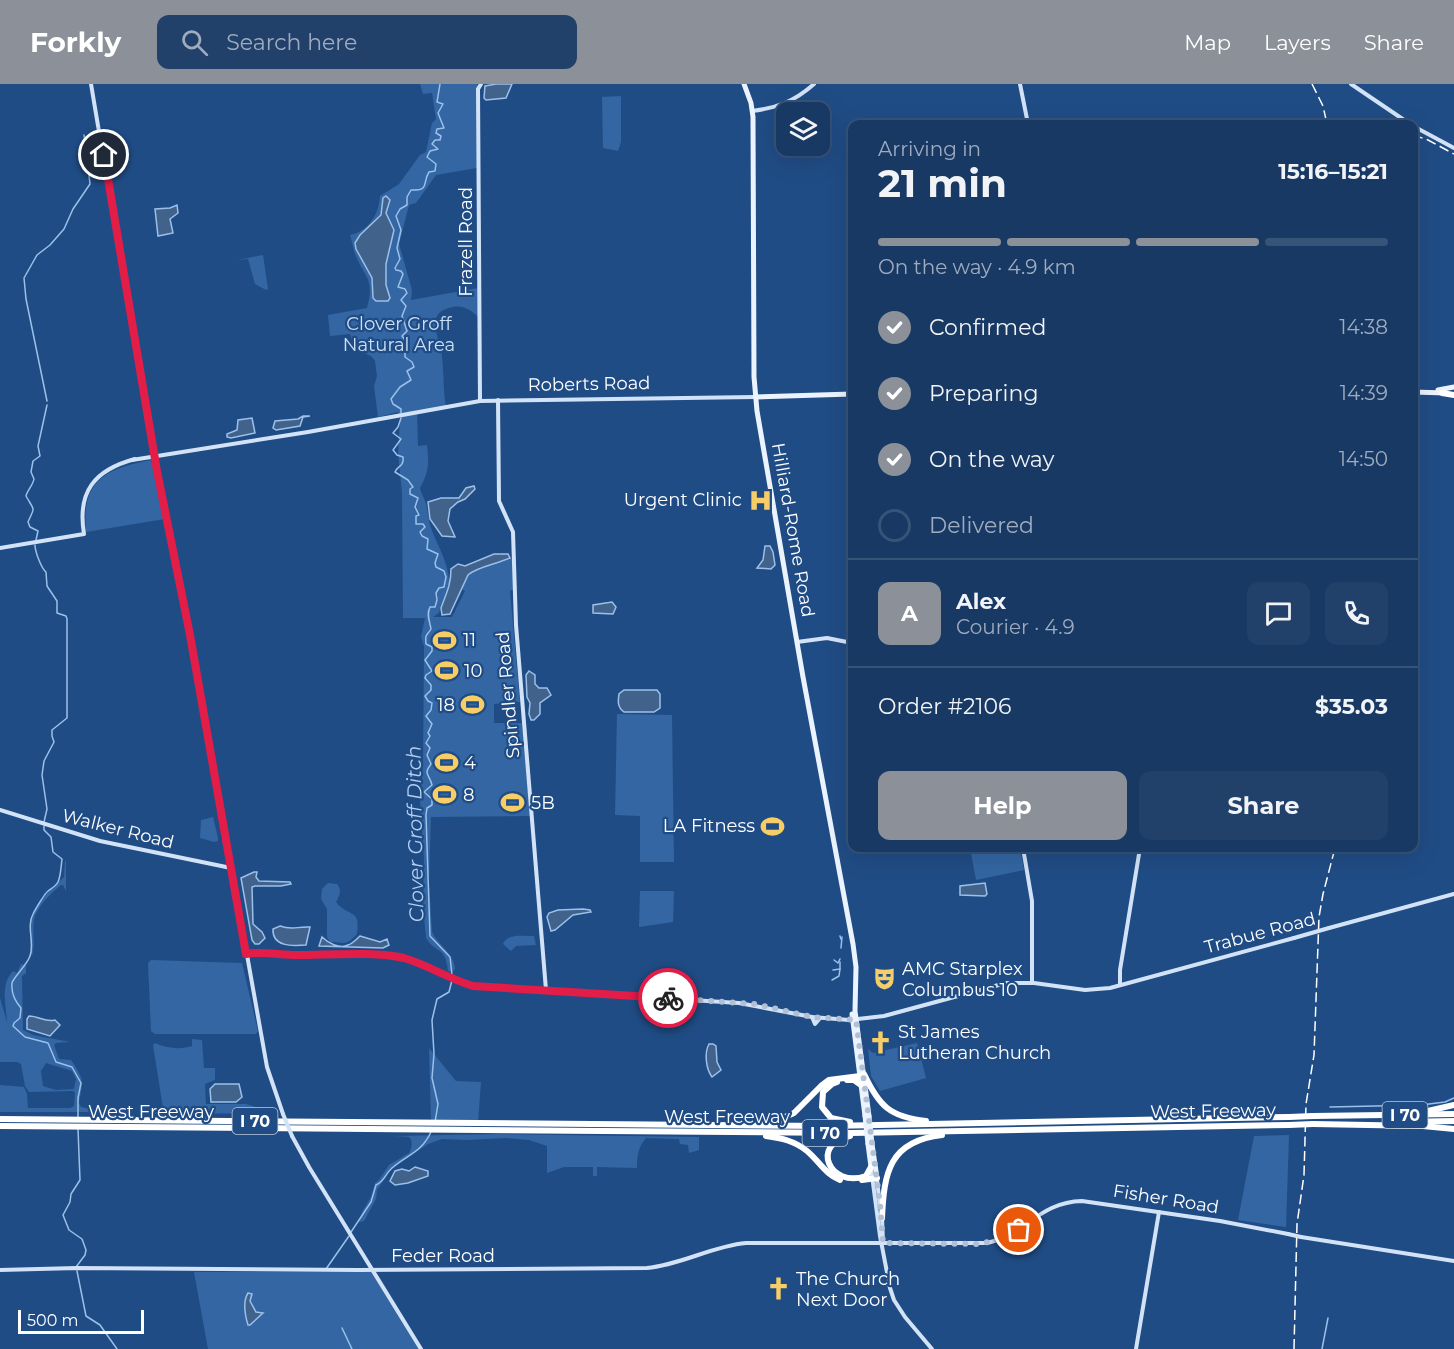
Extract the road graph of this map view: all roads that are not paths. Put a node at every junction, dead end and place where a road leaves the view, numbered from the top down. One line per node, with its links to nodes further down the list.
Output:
1 (91, 84): 26 (main road)
2 (481, 84): 20 (main road, Frazell Road)
3 (744, 84): 7 (main road, Hilliard-Rome Road)
4 (814, 84): 7 (main road)
5 (1020, 84): 8 (main road)
6 (1351, 84): 9 (main road)
7 (752, 111): 18 (main road, Hilliard-Rome Road)
8 (1027, 120)
9 (1405, 120)
10 (1418, 128): 11 (main road)
11 (1454, 147)
12 (1454, 387): 13 (main road)
13 (1418, 392)
14 (1418, 392): 15 (main road)
15 (1442, 393): 17 (highway)
16 (848, 394): 18 (main road, Roberts Road)
17 (1454, 394)
18 (755, 397): 19 (main road, Roberts Road); 28 (main road, Hilliard-Rome Road)
19 (498, 400): 20 (main road, Roberts Road); 38 (main road, Spindler Road)
20 (480, 401): 21 (main road, Roberts Road)
21 (328, 429): 22 (main road, Roberts Road); 23 (main road, Roberts Road)
22 (269, 437): 23 (main road); 24 (main road, Roberts Road)
23 (260, 440): 25 (main road, Roberts Road)
24 (217, 446): 25 (main road); 26 (main road, Roberts Road)
25 (209, 449): 26 (main road, Roberts Road)
26 (154, 456): 27 (main road, Roberts Road); 33 (main road)
27 (0, 548)
28 (797, 642): 29 (main road); 39 (main road, Hilliard-Rome Road)
29 (848, 642)
30 (0, 810): 33 (main road, Walker Road)
31 (1024, 852): 36 (main road)
32 (1139, 852): 37 (main road)
33 (231, 868): 35 (main road)
34 (1454, 894): 37 (main road, Trabue Road, bridge)
35 (246, 954): 38 (main road); 65 (main road, bridge)
36 (1032, 982): 37 (main road, Trabue Road); 39 (main road, Trabue Road)
37 (1120, 985)
38 (546, 990): 39 (main road, Trabue Road)
39 (855, 1020): 40 (main road, Hilliard-Rome Road)
40 (862, 1075): 41 (highway); 46 (highway); 53 (highway)
41 (863, 1084): 50 (highway); 57 (main road, bridge)
42 (1454, 1105): 44 (highway)
43 (1454, 1114): 44 (highway, West Freeway / I 70)
44 (1355, 1116): 46 (highway, West Freeway / I 70, bridge)
45 (0, 1119): 48 (highway, West Freeway / I 70)
46 (1170, 1119): 50 (highway, West Freeway / I 70)
47 (1454, 1122): 49 (highway, West Freeway / I 70); 51 (highway)
48 (77, 1123): 52 (highway, West Freeway / I 70); 53 (highway, West Freeway / I 70); 53 (highway, West Freeway / I 70)
49 (1313, 1124): 51 (highway); 55 (highway, West Freeway / I 70, bridge)
50 (884, 1125): 53 (highway, West Freeway / I 70)
51 (1387, 1125): 54 (highway)
52 (0, 1126)
53 (718, 1129): 56 (highway, West Freeway / I 70); 59 (highway)
54 (1454, 1129)
55 (1008, 1131): 56 (highway, West Freeway / I 70); 61 (highway)
56 (933, 1132): 58 (highway)
57 (870, 1144): 58 (main road); 59 (main road)
58 (871, 1167): 59 (main road)
59 (875, 1178): 61 (main road); 62 (main road)
60 (1159, 1212): 62 (main road, Fisher Road); 63 (main road, Fisher Road, bridge); 68 (main road)
61 (882, 1218): 62 (main road)
62 (883, 1243): 65 (main road, Feder Road); 67 (main road)
63 (1454, 1261)
64 (0, 1269): 65 (main road, Feder Road)
65 (373, 1270): 66 (main road)
66 (421, 1349)
67 (932, 1349)
68 (1136, 1349)

